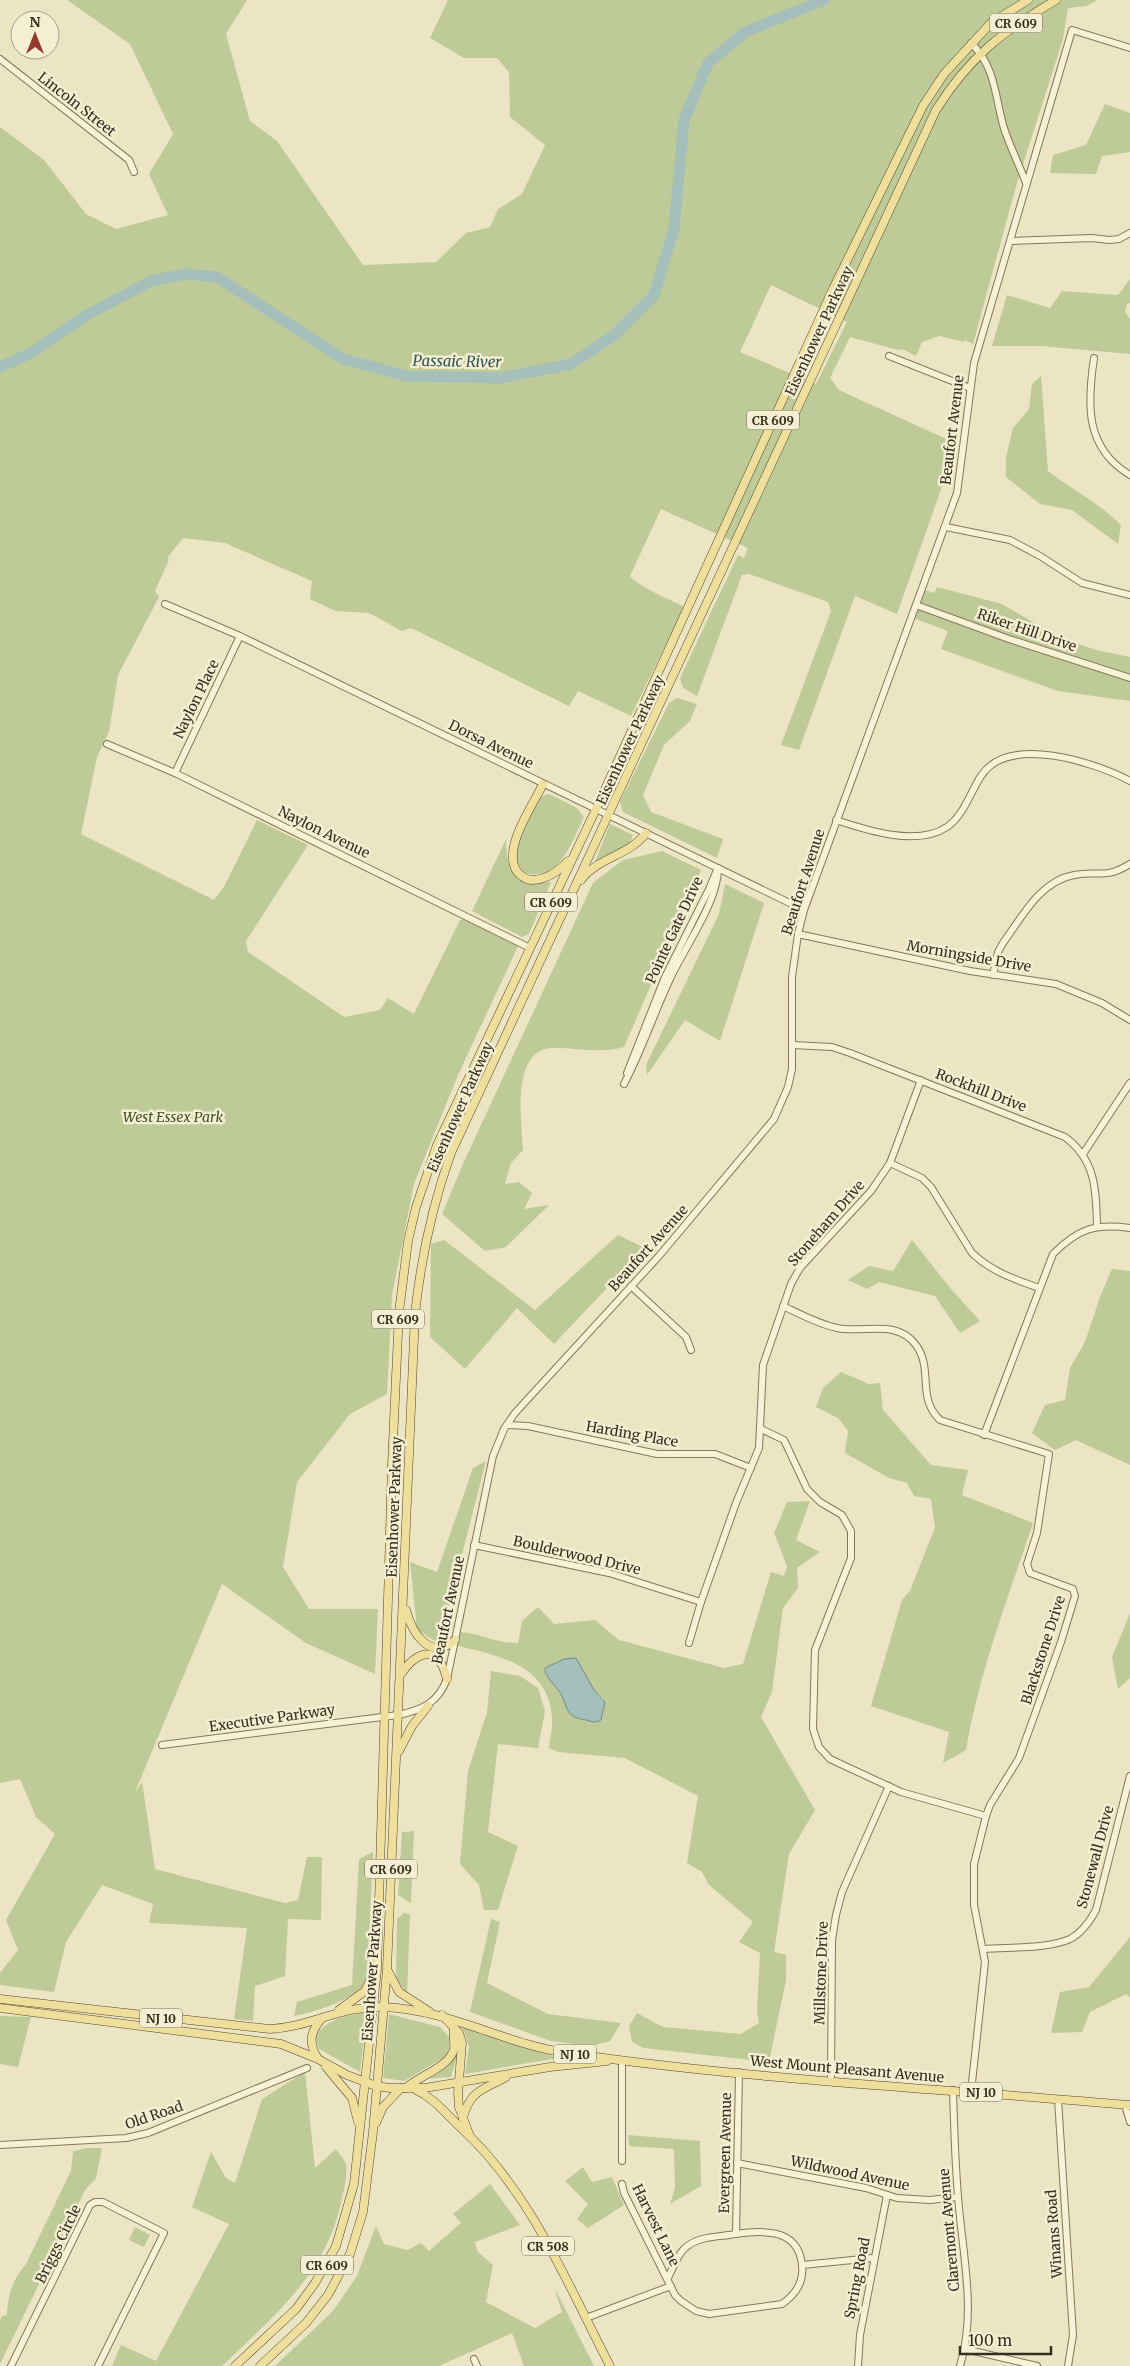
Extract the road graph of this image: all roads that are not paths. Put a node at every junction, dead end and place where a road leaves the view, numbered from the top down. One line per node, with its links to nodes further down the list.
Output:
1 (1028, 0): 3 (main road, Eisenhower Parkway / CR 609)
2 (1056, 0): 5 (main road, Eisenhower Parkway / CR 609)
3 (971, 43): 5 (street); 25 (main road, Eisenhower Parkway / CR 609)
4 (1130, 48): 8 (street, Beaufort Avenue)
5 (980, 52): 8 (street); 26 (main road, Eisenhower Parkway / CR 609)
6 (0, 59): 7 (street, Lincoln Street)
7 (134, 172)
8 (1026, 185): 10 (street, Beaufort Avenue)
9 (1130, 233): 10 (street)
10 (1011, 241): 13 (street, Beaufort Avenue)
11 (890, 356): 13 (street)
12 (1094, 358): 14 (street)
13 (970, 388): 15 (street, Beaufort Avenue)
14 (1130, 475)
15 (946, 527): 16 (street); 18 (street, Beaufort Avenue)
16 (1130, 595)
17 (165, 604): 19 (street, Dorsa Avenue)
18 (916, 605): 20 (street, Riker Hill Drive); 27 (street, Beaufort Avenue)
19 (240, 636): 22 (street, Naylon Place); 24 (street, Dorsa Avenue)
20 (1130, 678)
21 (107, 744): 22 (street, Naylon Avenue)
22 (175, 773): 35 (street, Naylon Avenue)
23 (1130, 781): 27 (street)
24 (543, 784): 25 (street, Dorsa Avenue); 29 (main road)
25 (596, 809): 26 (street, Dorsa Avenue); 29 (main road, Eisenhower Parkway / CR 609)
26 (609, 815): 28 (street, Dorsa Avenue); 32 (main road, Eisenhower Parkway / CR 609)
27 (836, 820): 33 (street, Beaufort Avenue)
28 (646, 833): 31 (street, Dorsa Avenue); 32 (main road)
29 (573, 856): 35 (main road, Eisenhower Parkway / CR 609)
30 (1130, 864): 36 (street)
31 (718, 868): 31 (street, Pointe Gate Drive); 33 (street, Dorsa Avenue)
32 (574, 889): 54 (main road, Eisenhower Parkway / CR 609)
33 (804, 910): 34 (street, Beaufort Avenue)
34 (798, 934): 36 (street, Morningside Drive); 38 (street, Beaufort Avenue)
35 (528, 947): 62 (main road, Eisenhower Parkway / CR 609)
36 (993, 975): 37 (street, Morningside Drive)
37 (1130, 1020)
38 (792, 1045): 39 (street, Rockhill Drive); 45 (street, Beaufort Avenue)
39 (921, 1080): 41 (street, Rockhill Drive); 42 (street, Stoneham Drive)
40 (1130, 1083): 41 (street)
41 (1083, 1154): 43 (street, Rockhill Drive)
42 (890, 1163): 46 (street); 47 (street, Stoneham Drive)
43 (1097, 1226): 44 (street); 46 (street)
44 (1130, 1228)
45 (631, 1286): 48 (street); 49 (street, Beaufort Avenue)
46 (1039, 1288): 51 (street)
47 (783, 1306): 50 (street, Stoneham Drive); 51 (street, Blackstone Drive)
48 (691, 1350)
49 (507, 1425): 52 (street, Harding Place); 53 (street, Beaufort Avenue)
50 (761, 1429): 52 (street, Stoneham Drive); 66 (street)
51 (984, 1435): 67 (street, Blackstone Drive)
52 (751, 1468): 55 (street, Stoneham Drive)
53 (474, 1545): 55 (street, Boulderwood Drive); 56 (street, Beaufort Avenue)
54 (403, 1602): 56 (main road); 58 (main road, Eisenhower Parkway / CR 609)
55 (701, 1602): 57 (street, Stoneham Drive)
56 (455, 1640): 59 (street, Beaufort Avenue)
57 (689, 1643)
58 (401, 1675): 59 (main road); 61 (main road, Eisenhower Parkway / CR 609)
59 (447, 1679): 60 (street, Beaufort Avenue)
60 (428, 1706): 61 (street); 64 (main road)
61 (398, 1715): 62 (street); 64 (main road, Eisenhower Parkway / CR 609)
62 (386, 1716): 63 (street, Executive Parkway); 69 (main road, Eisenhower Parkway / CR 609)
63 (162, 1745)
64 (397, 1758): 70 (main road, Eisenhower Parkway / CR 609)
65 (1130, 1776): 68 (street, Stonewall Drive)
66 (889, 1786): 67 (street); 85 (street, Millstone Drive)
67 (986, 1816): 68 (street, Blackstone Drive)
68 (984, 1949): 91 (street, Blackstone Drive)
69 (377, 1968): 72 (main road, Eisenhower Parkway / CR 609); 75 (main road)
70 (387, 1969): 73 (main road, Eisenhower Parkway / CR 609); 76 (main road)
71 (0, 1999): 78 (main road, NJ 10)
72 (372, 2007): 73 (main road, NJ 10); 75 (main road, NJ 10); 86 (main road, Eisenhower Parkway / CR 609)
73 (385, 2007): 76 (main road, NJ 10); 88 (main road, Eisenhower Parkway / CR 609)
74 (0, 2008): 80 (main road, NJ 10)
75 (337, 2012): 78 (main road, NJ 10)
76 (432, 2013): 77 (main road, NJ 10)
77 (442, 2015): 79 (main road, CR 508); 81 (main road, West Mount Pleasant Avenue / NJ 10)
78 (322, 2018): 80 (main road)
79 (454, 2030): 87 (main road, CR 508); 89 (main road)
80 (320, 2060): 86 (main road, NJ 10); 96 (main road)
81 (622, 2060): 83 (main road, West Mount Pleasant Avenue / NJ 10); 84 (main road, West Mount Pleasant Avenue / NJ 10); 100 (street)
82 (307, 2068): 99 (street, Old Road)
83 (739, 2072): 85 (main road, West Mount Pleasant Avenue / NJ 10); 101 (street, Evergreen Avenue)
84 (512, 2073): 87 (main road, West Mount Pleasant Avenue / NJ 10); 94 (main road)
85 (831, 2081): 90 (main road, West Mount Pleasant Avenue / NJ 10)
86 (365, 2082): 88 (main road, NJ 10); 96 (main road, Eisenhower Parkway / CR 609)
87 (458, 2083): 89 (main road, West Mount Pleasant Avenue / NJ 10); 94 (main road, CR 508)
88 (376, 2086): 89 (main road, NJ 10); 97 (main road, Eisenhower Parkway / CR 609)
89 (406, 2088): 97 (main road); 98 (main road, CR 508)
90 (953, 2090): 91 (main road, West Mount Pleasant Avenue / NJ 10); 104 (street, Claremont Avenue)
91 (971, 2092): 92 (main road, West Mount Pleasant Avenue / NJ 10)
92 (1058, 2099): 93 (main road, West Mount Pleasant Avenue / NJ 10); 120 (street, Winans Road)
93 (1128, 2105): 95 (street)
94 (463, 2118): 98 (main road, CR 508)
95 (1130, 2122)
96 (360, 2132): 114 (main road, Eisenhower Parkway / CR 609)
97 (373, 2132): 115 (main road, Eisenhower Parkway / CR 609)
98 (470, 2135): 110 (main road, CR 508)
99 (0, 2144)
100 (622, 2160)
101 (737, 2163): 103 (street, Wildwood Avenue); 105 (street, Evergreen Avenue)
102 (622, 2184): 108 (street, Harvest Lane)
103 (887, 2195): 104 (street, Wildwood Avenue); 106 (street, Spring Road)
104 (958, 2196): 111 (street, Claremont Avenue)
105 (736, 2234): 107 (street); 108 (street)
106 (873, 2258): 107 (street); 117 (street, Spring Road)
107 (802, 2265): 109 (street)
108 (668, 2278): 109 (street)
109 (671, 2286): 110 (street)
110 (586, 2318): 116 (main road, CR 508)
111 (965, 2349): 118 (street, Claremont Avenue); 119 (street)
112 (11, 2366): 113 (street, Briggs Circle)
113 (98, 2366)
114 (235, 2366)
115 (260, 2366)
116 (610, 2366)
117 (858, 2366)
118 (960, 2366)
119 (1037, 2366)
120 (1068, 2366)

